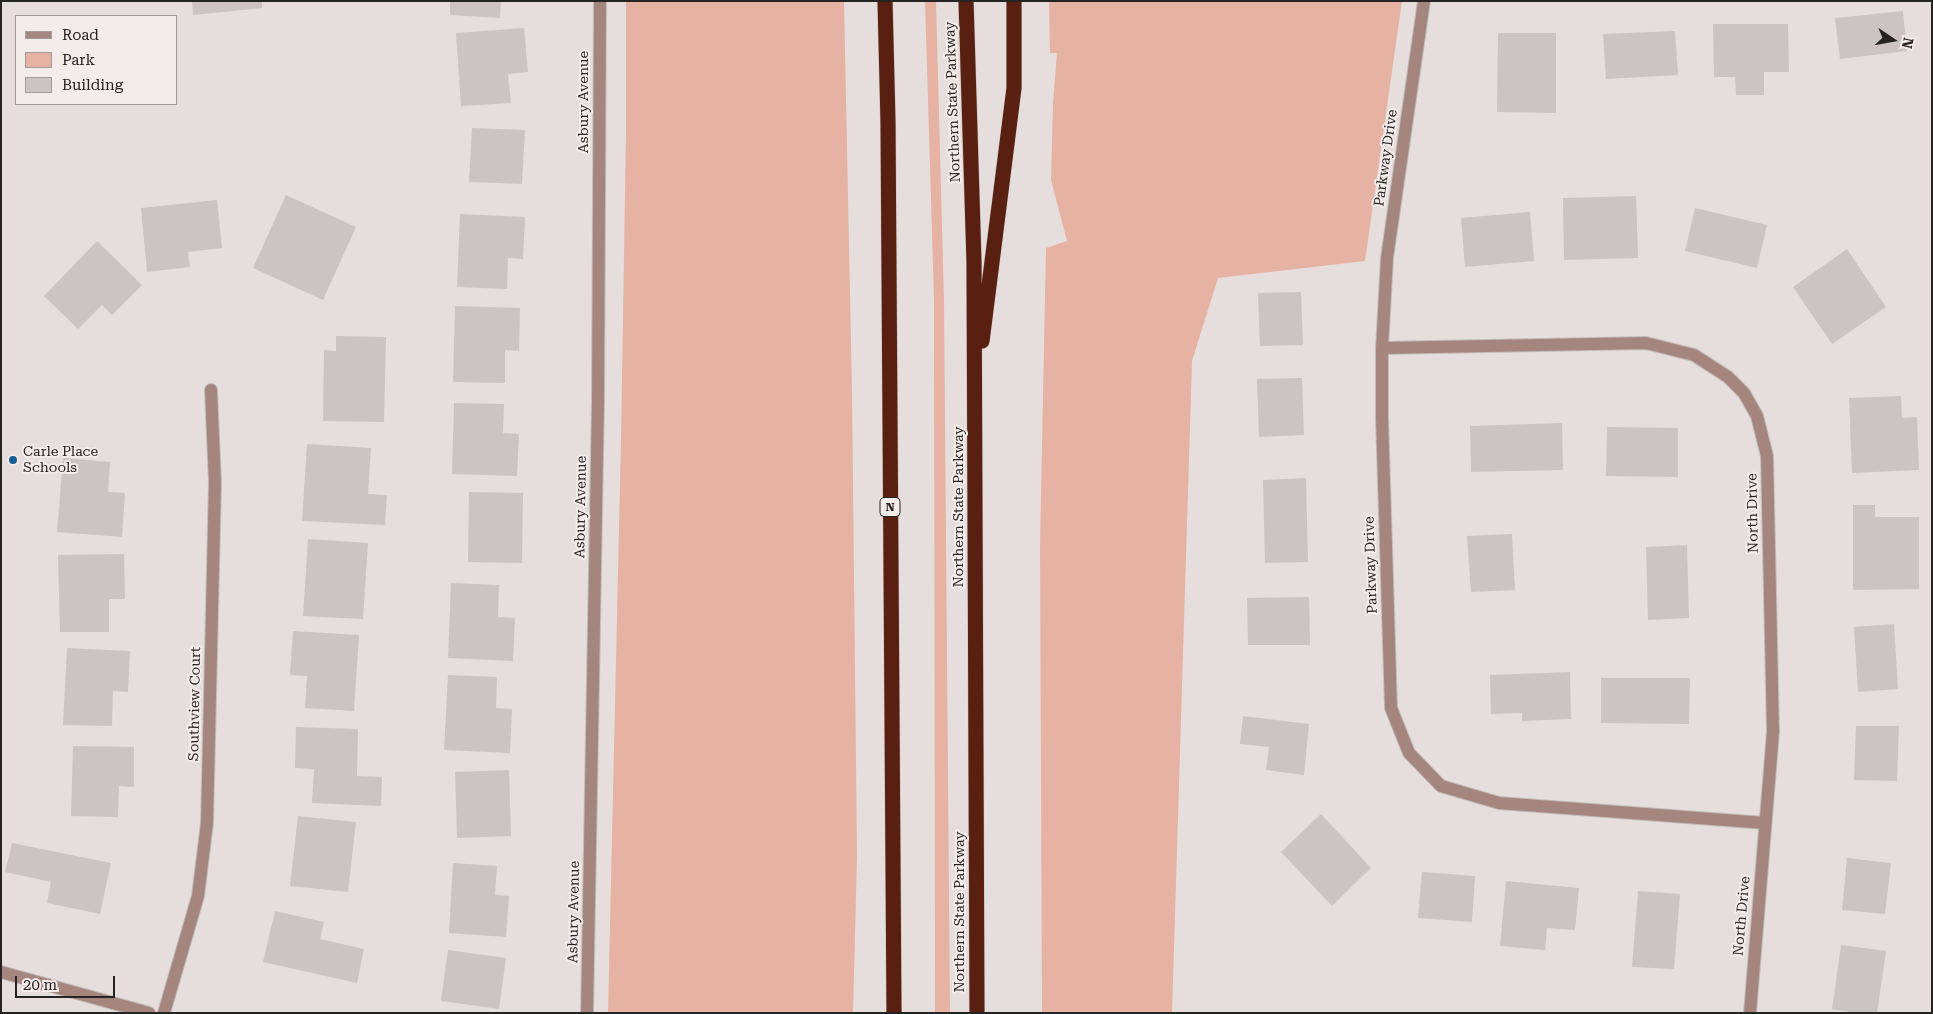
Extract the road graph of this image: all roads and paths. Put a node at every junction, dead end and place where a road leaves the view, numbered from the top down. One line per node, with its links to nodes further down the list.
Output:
1 (600, 1): 13 (street, Asbury Avenue)
2 (884, 1): 14 (highway, N)
3 (966, 1): 8 (highway, Northern State Parkway)
4 (1014, 1): 8 (highway)
5 (1424, 1): 6 (street, Parkway Drive)
6 (1382, 348): 9 (street, Parkway Drive); 9 (street, North Drive)
7 (211, 390): 12 (street, Southview Court)
8 (974, 400): 15 (highway, Northern State Parkway)
9 (1765, 823): 16 (street, North Drive)
10 (1, 972): 11 (street)
11 (149, 1013)
12 (164, 1013)
13 (587, 1013)
14 (894, 1013)
15 (977, 1013)
16 (1750, 1013)

